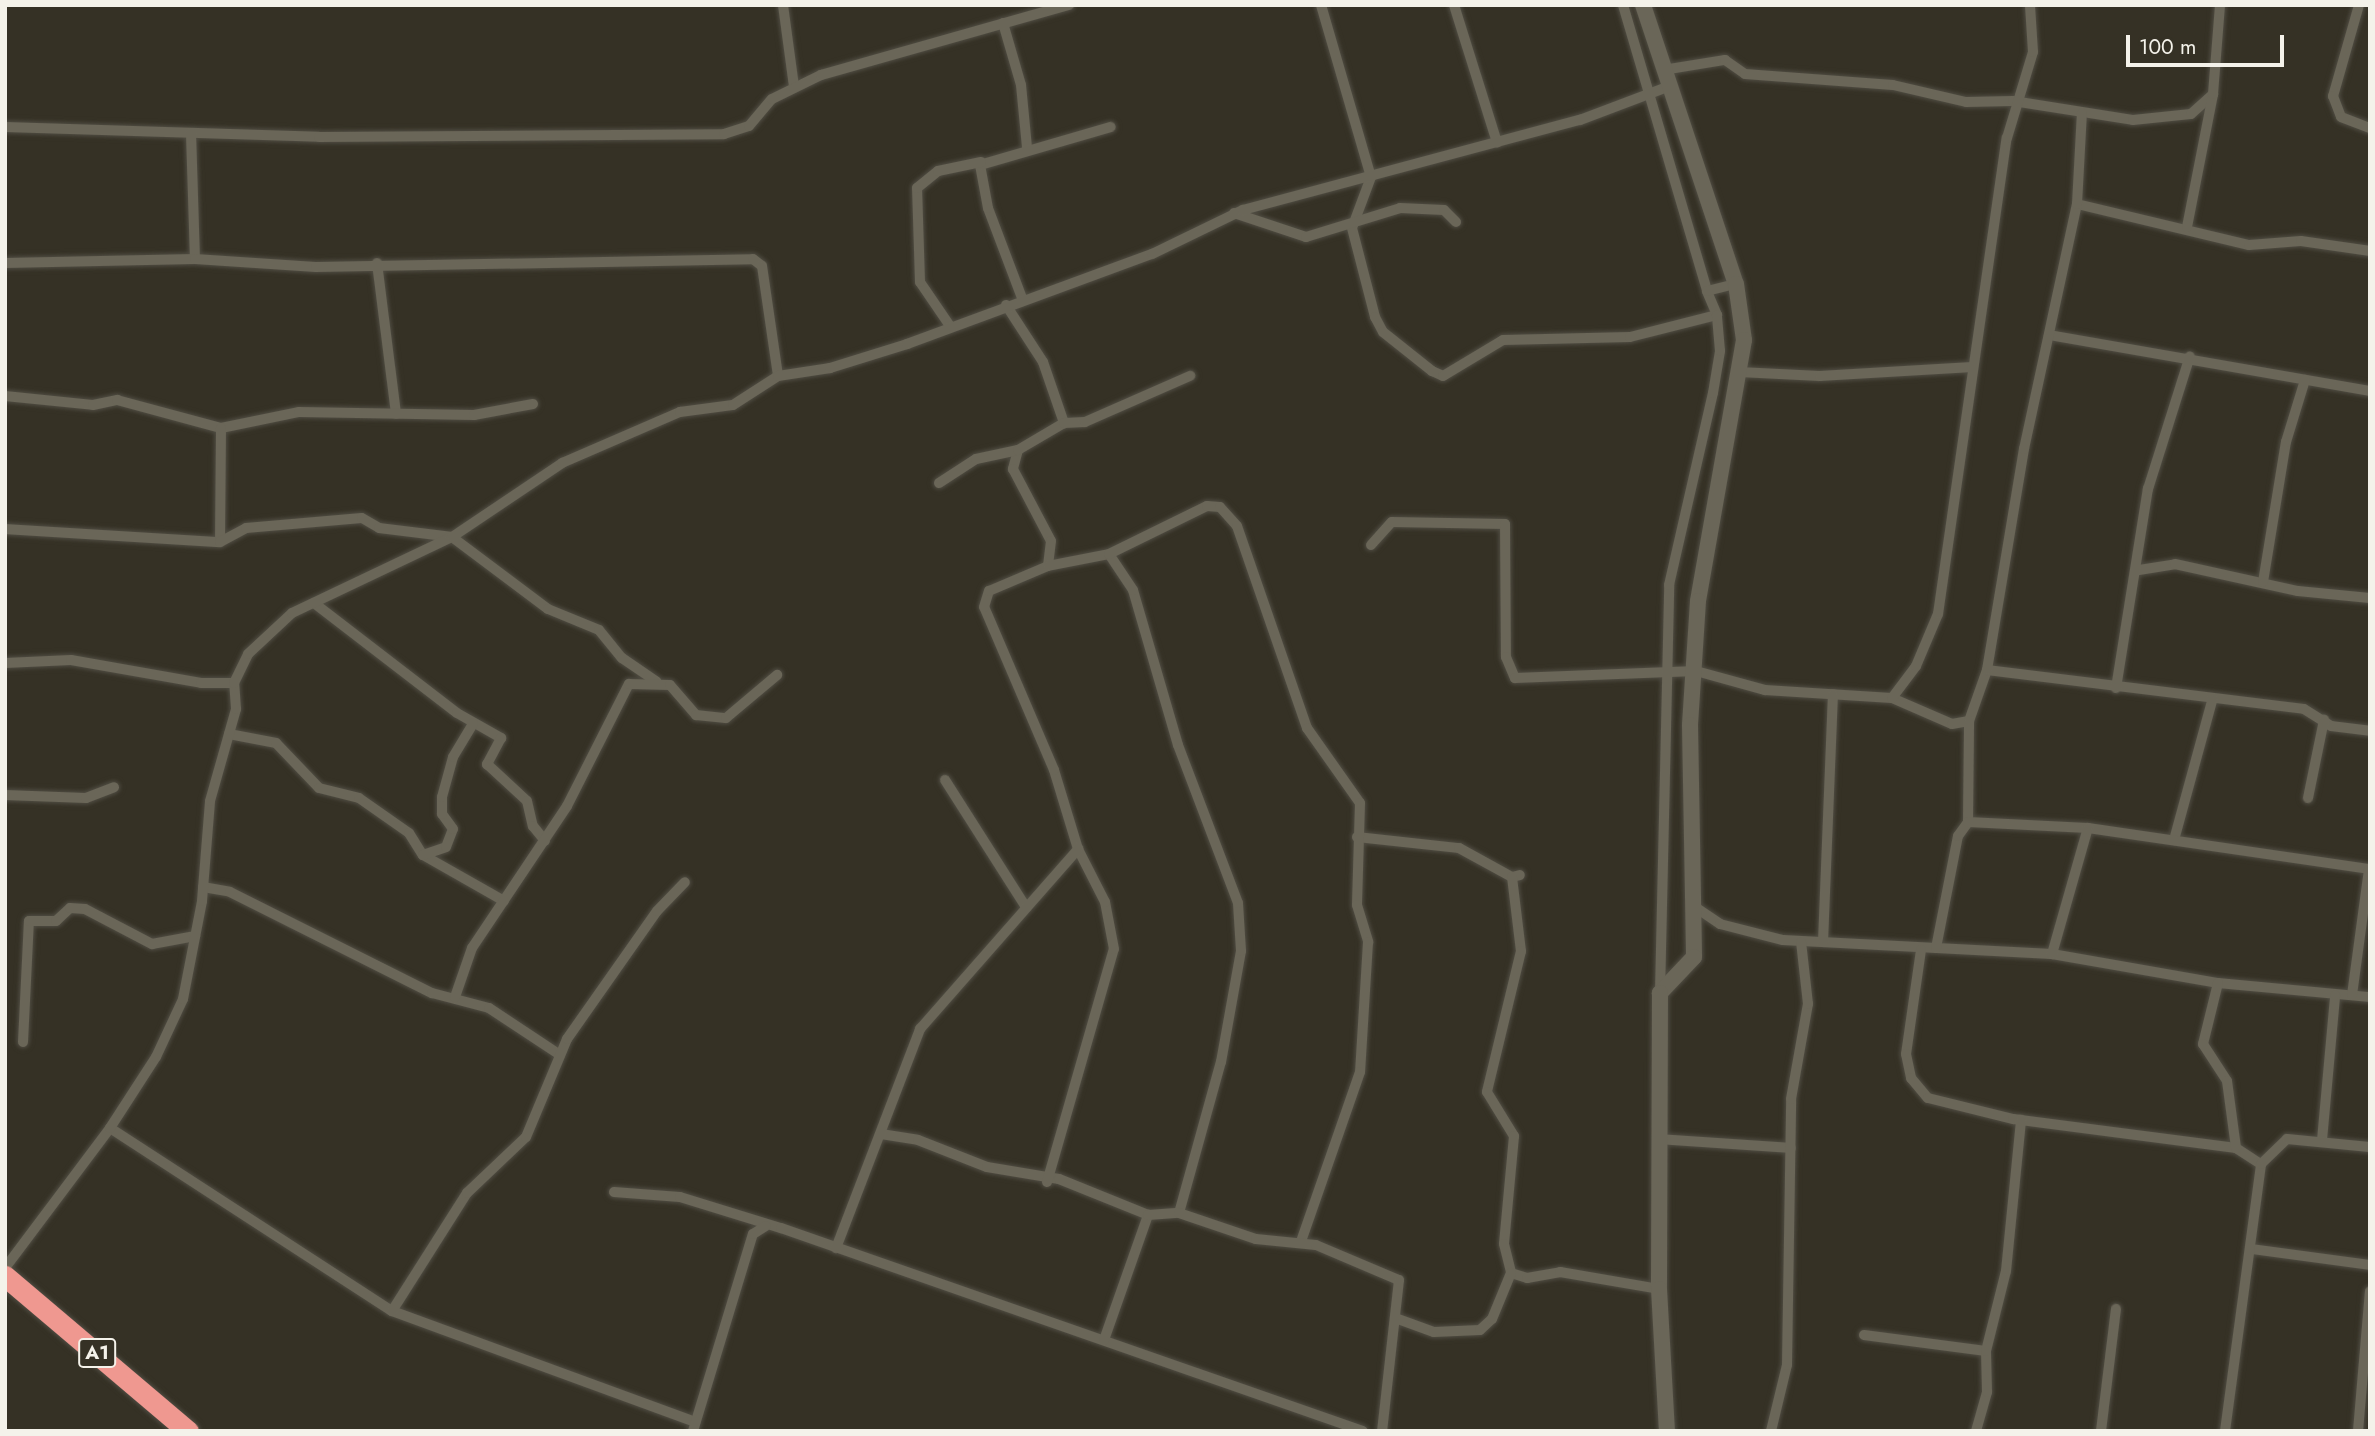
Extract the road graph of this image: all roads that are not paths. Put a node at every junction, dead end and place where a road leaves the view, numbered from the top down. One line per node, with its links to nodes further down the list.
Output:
1 (783, 5): 12 (street)
2 (1069, 5): 10 (street)
3 (1321, 5): 25 (street)
4 (1454, 5): 22 (street)
5 (1623, 5): 15 (street)
6 (1643, 5): 11 (street)
7 (2031, 5): 16 (street)
8 (2220, 5): 14 (street)
9 (2359, 5): 20 (street)
10 (1003, 23): 12 (street); 23 (street)
11 (1663, 70): 13 (street); 16 (street)
12 (794, 86): 21 (street)
13 (1670, 86): 15 (street); 35 (street)
14 (2213, 94): 17 (street); 29 (street)
15 (1651, 97): 22 (street); 36 (street)
16 (2013, 101): 17 (street); 43 (street)
17 (2082, 113): 26 (street)
18 (5, 127): 21 (street)
19 (1111, 127): 23 (street)
20 (2370, 128)
21 (191, 133): 32 (street)
22 (1497, 142): 25 (street)
23 (1027, 147): 24 (street)
24 (981, 162): 37 (street); 40 (street)
25 (1371, 177): 27 (street); 30 (street)
26 (2077, 204): 29 (street); 41 (street)
27 (1234, 213): 30 (street); 37 (street)
28 (1456, 222): 30 (street)
29 (2187, 227): 31 (street)
30 (1352, 228): 39 (street)
31 (2370, 251)
32 (195, 259): 33 (street); 34 (street)
33 (5, 263)
34 (377, 263): 45 (street); 51 (street)
35 (1736, 284): 36 (street); 44 (street)
36 (1707, 291): 39 (street)
37 (1022, 298): 38 (street)
38 (1006, 305): 40 (street); 52 (street)
39 (1717, 315): 69 (street)
40 (950, 326): 45 (street)
41 (2049, 335): 42 (street); 67 (street)
42 (2190, 356): 47 (street); 62 (street)
43 (1972, 367): 44 (street); 75 (street)
44 (1740, 372): 68 (street)
45 (778, 376): 57 (street)
46 (1190, 376): 52 (street)
47 (2305, 380): 48 (street); 63 (street)
48 (2370, 391)
49 (5, 396): 53 (street)
50 (533, 404): 51 (street)
51 (396, 414): 53 (street)
52 (1064, 423): 54 (street)
53 (221, 428): 58 (street)
54 (1018, 450): 55 (street); 61 (street)
55 (939, 483)
56 (5, 529): 58 (street)
57 (452, 537): 58 (street); 65 (street); 71 (street)
58 (220, 542)
59 (1371, 545): 69 (street)
60 (1110, 554): 61 (street); 88 (street); 124 (street)
61 (1048, 566): 91 (street)
62 (2139, 570): 63 (street); 73 (street)
63 (2263, 582): 64 (street)
64 (2370, 598)
65 (314, 603): 72 (street); 79 (street)
66 (5, 663): 72 (street)
67 (1987, 670): 73 (street); 78 (street)
68 (1696, 671): 69 (street); 74 (street); 97 (street)
69 (1668, 674): 106 (street)
70 (777, 675): 71 (street)
71 (657, 682): 90 (street)
72 (234, 683): 81 (street)
73 (2116, 688): 76 (street)
74 (1833, 694): 75 (street); 101 (street)
75 (1892, 698): 78 (street)
76 (2212, 701): 77 (street); 89 (street)
77 (2324, 720): 80 (street); 85 (street)
78 (1969, 721): 86 (street)
79 (473, 724): 90 (street); 92 (street)
80 (2370, 731)
81 (229, 734): 92 (street); 95 (street)
82 (945, 780): 98 (street)
83 (114, 787): 84 (street)
84 (5, 795)
85 (2308, 797)
86 (1968, 822): 87 (street); 102 (street)
87 (2088, 828): 89 (street); 104 (street)
88 (1357, 836): 127 (street); 132 (street)
89 (2174, 840): 93 (street)
90 (545, 841): 96 (street)
91 (1078, 849): 98 (street); 122 (street)
92 (423, 855): 96 (street)
93 (2370, 869): 107 (street)
94 (685, 882): 112 (street)
95 (203, 887): 99 (street); 109 (street)
96 (504, 901): 109 (street)
97 (1692, 905): 100 (street); 106 (street)
98 (1026, 907): 115 (street)
99 (195, 936): 111 (street); 114 (street)
100 (1801, 942): 101 (street); 119 (street)
101 (1823, 942): 103 (street)
102 (1936, 948): 103 (street); 104 (street)
103 (1921, 950): 113 (street)
104 (2052, 954): 105 (street)
105 (2218, 983): 108 (street); 120 (street)
106 (1660, 993): 116 (street)
107 (2351, 995): 108 (street); 110 (street)
108 (2335, 996): 117 (street)
109 (455, 997): 112 (street)
110 (2370, 997)
111 (23, 1042)
112 (560, 1055): 137 (street)
113 (2021, 1120): 120 (street); 141 (street)
114 (110, 1128): 131 (street); 137 (street)
115 (881, 1134): 122 (street); 128 (street)
116 (1659, 1139): 119 (street); 134 (street)
117 (2322, 1140): 118 (street); 121 (street)
118 (2370, 1147)
119 (1791, 1148): 147 (street)
120 (2236, 1148): 121 (street)
121 (2261, 1164): 129 (street)
122 (1047, 1182): 125 (street)
123 (614, 1192): 126 (street)
124 (1179, 1213): 125 (street); 127 (street)
125 (1148, 1215): 140 (street)
126 (766, 1226): 128 (street); 142 (street)
127 (1301, 1241): 138 (street)
128 (836, 1248): 140 (street)
129 (2252, 1249): 130 (street); 150 (street)
130 (2370, 1265)
131 (5, 1268)
132 (1511, 1273): 134 (street); 138 (street)
133 (5, 1276): 144 (highway, A1)
134 (1659, 1289): 143 (street)
135 (2370, 1292): 151 (street)
136 (2116, 1308): 149 (street)
137 (392, 1311): 142 (street)
138 (1398, 1320): 146 (street)
139 (1864, 1335): 141 (street)
140 (1104, 1340): 145 (street)
141 (1986, 1351): 148 (street)
142 (694, 1427)
143 (1671, 1430)
144 (188, 1431)
145 (1363, 1431)
146 (1382, 1431)
147 (1771, 1431)
148 (1976, 1431)
149 (2101, 1431)
150 (2225, 1431)
151 (2358, 1431)

